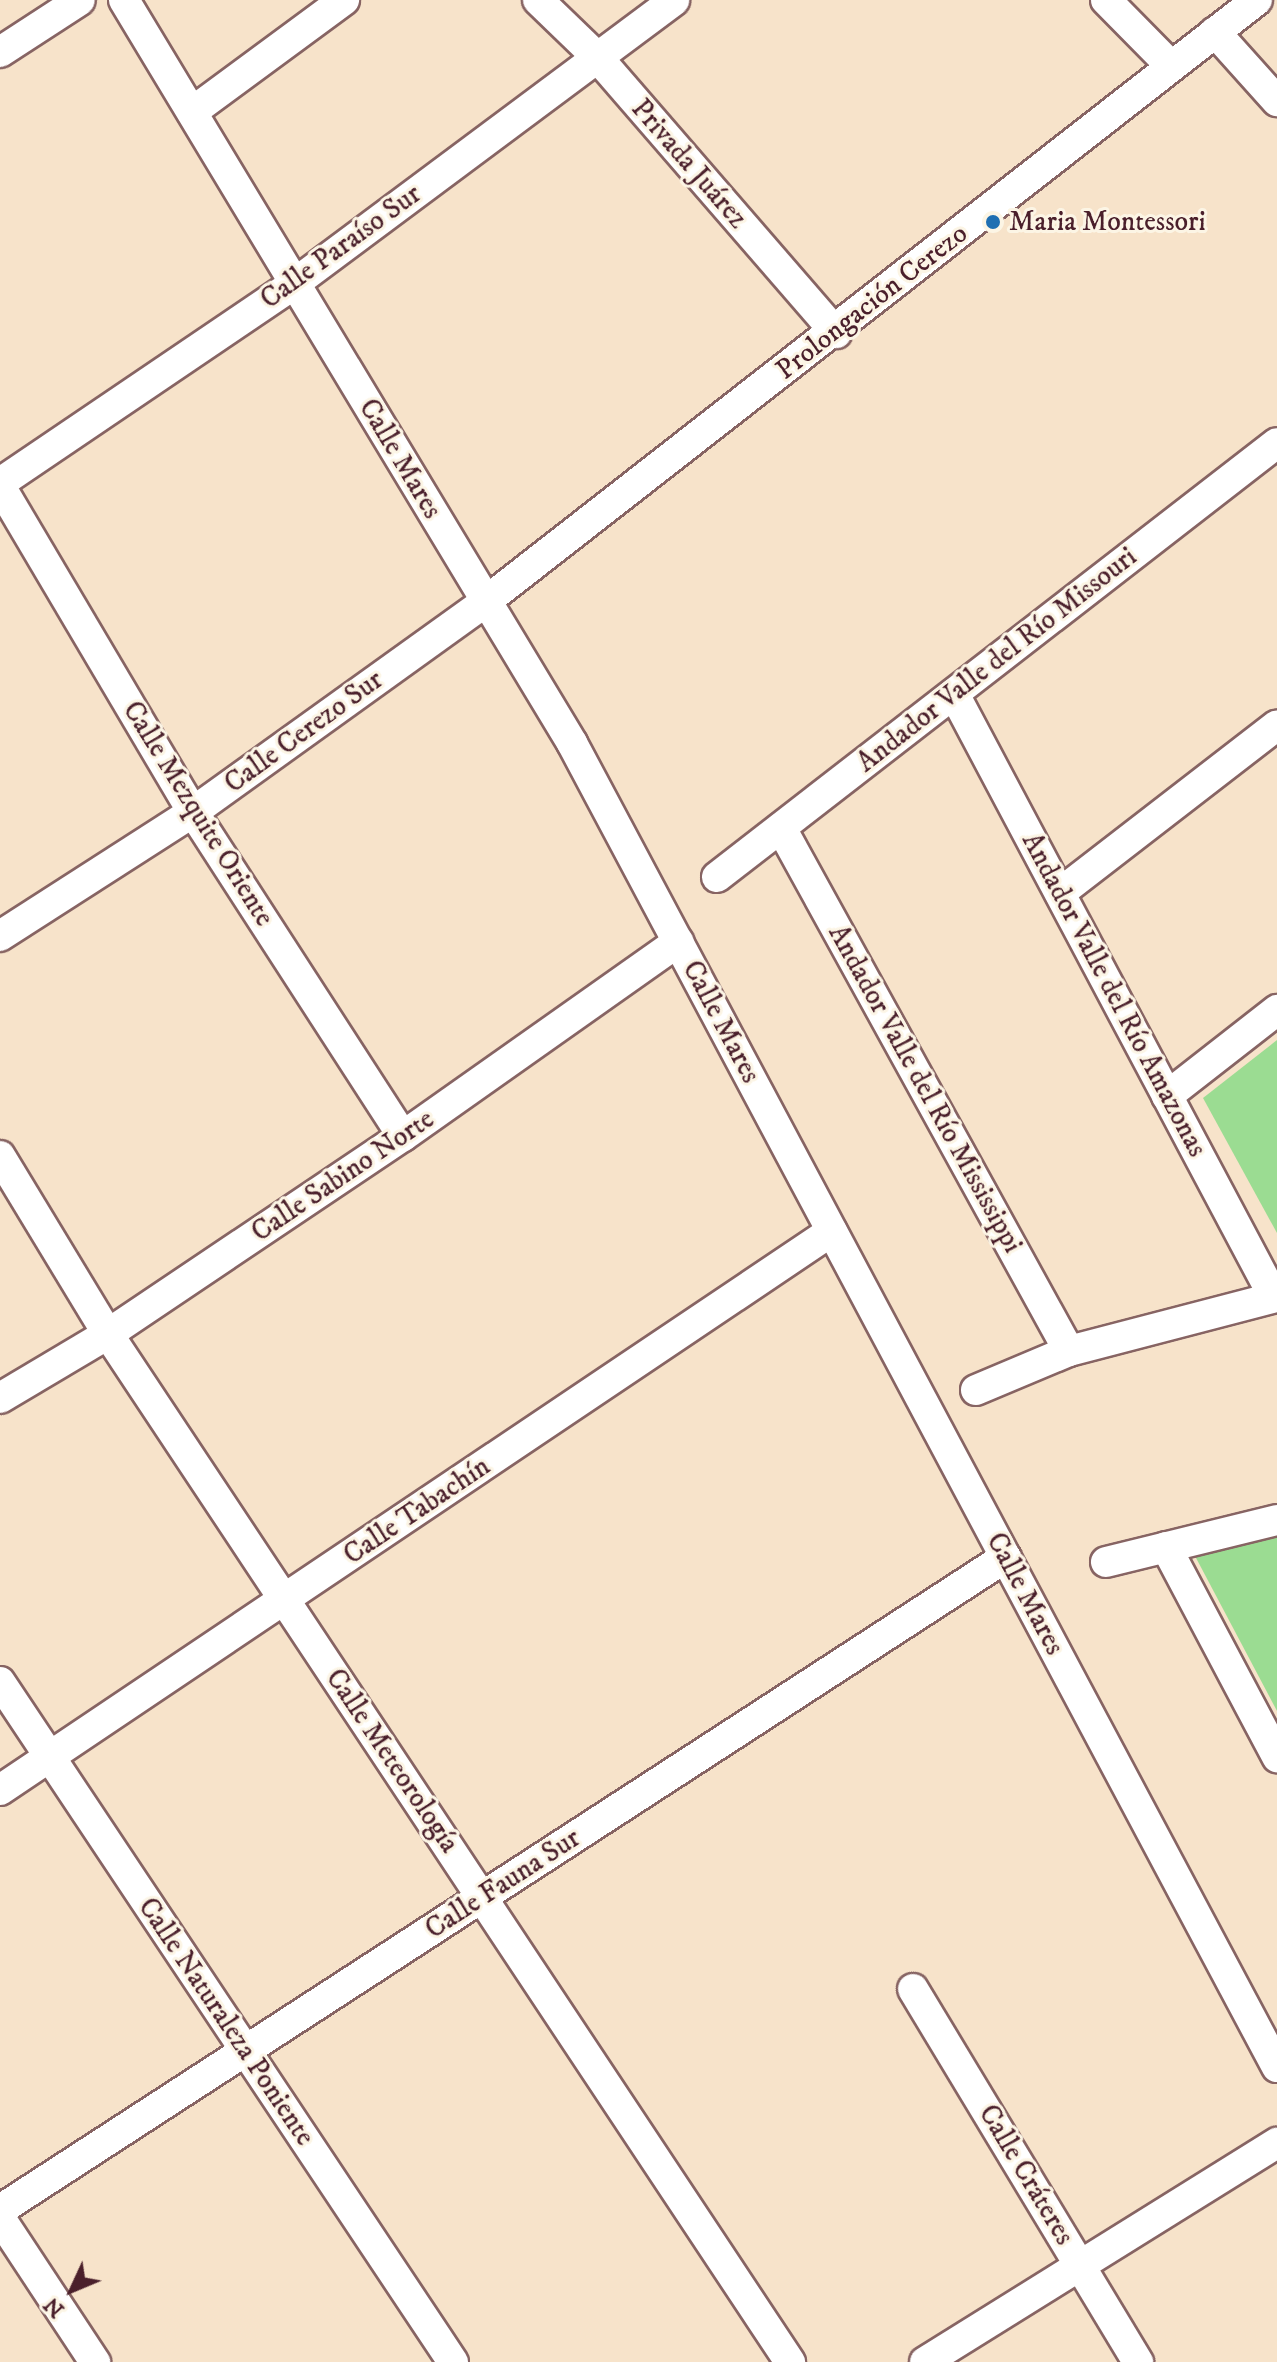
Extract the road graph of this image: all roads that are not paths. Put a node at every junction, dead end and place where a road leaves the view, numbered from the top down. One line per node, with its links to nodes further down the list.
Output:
1 (80, 0): 9 (street)
2 (124, 0): 13 (street, Calle Mares)
3 (344, 0): 13 (street)
4 (538, 0): 10 (street, Privada Juárez)
5 (674, 0): 10 (street, Calle Paraíso Sur)
6 (1106, 0): 11 (street)
7 (1257, 0): 8 (street, Prolongación Cerezo)
8 (1215, 32): 11 (street, Prolongación Cerezo); 12 (street)
9 (0, 52)
10 (598, 58): 14 (street, Calle Paraíso Sur); 15 (street, Privada Juárez)
11 (1171, 66): 15 (street, Prolongación Cerezo)
12 (1277, 101)
13 (192, 112): 14 (street, Calle Mares)
14 (295, 283): 17 (street, Calle Paraíso Sur); 18 (street, Calle Mares)
15 (836, 333): 18 (street, Prolongación Cerezo)
16 (1277, 443): 19 (street, Andador Valle del Río Missouri)
17 (0, 485): 21 (street, Calle Mezquite Oriente)
18 (485, 602): 21 (street, Calle Cerezo Sur); 26 (street, Calle Mares)
19 (954, 694): 22 (street, Andador Valle del Río Missouri); 24 (street, Andador Valle del Río Amazonas)
20 (1277, 725): 24 (street)
21 (193, 812): 25 (street, Calle Cerezo Sur); 29 (street, Calle Mezquite Oriente)
22 (781, 828): 23 (street, Andador Valle del Río Missouri); 34 (street, Andador Valle del Río Mississippi)
23 (717, 877)
24 (1060, 893): 28 (street, Andador Valle del Río Amazonas)
25 (0, 936)
26 (678, 942): 29 (street, Calle Sabino Norte); 31 (street, Calle Mares)
27 (1277, 1010): 28 (street)
28 (1167, 1096): 32 (street, Andador Valle del Río Amazonas)
29 (403, 1136): 33 (street, Calle Sabino Norte)
30 (0, 1156): 33 (street, Calle Meteorología)
31 (832, 1231): 39 (street, Calle Mares); 41 (street, Calle Tabachín)
32 (1275, 1297): 34 (street)
33 (108, 1334): 36 (street, Calle Sabino Norte); 41 (street, Calle Meteorología)
34 (1069, 1351): 35 (street)
35 (976, 1390)
36 (0, 1398)
37 (1277, 1520): 38 (street)
38 (1166, 1547): 40 (street); 43 (street)
39 (1006, 1557): 46 (street, Calle Fauna Sur); 49 (street, Calle Mares)
40 (1106, 1562)
41 (285, 1600): 44 (street, Calle Tabachín); 46 (street, Calle Meteorología)
42 (0, 1682): 44 (street, Calle Naturaleza Poniente)
43 (1277, 1757)
44 (50, 1759): 45 (street, Calle Tabachín); 48 (street, Calle Naturaleza Poniente)
45 (0, 1790)
46 (483, 1898): 48 (street, Calle Fauna Sur); 56 (street, Calle Meteorología)
47 (913, 1989): 53 (street, Calle Cráteres)
48 (246, 2051): 51 (street, Calle Fauna Sur); 55 (street, Calle Naturaleza Poniente)
49 (1277, 2067)
50 (1277, 2143): 53 (street)
51 (0, 2210)
52 (0, 2218): 54 (street)
53 (1082, 2266): 57 (street); 58 (street, Calle Cráteres)
54 (95, 2362)
55 (453, 2362)
56 (790, 2362)
57 (925, 2362)
58 (1138, 2362)

